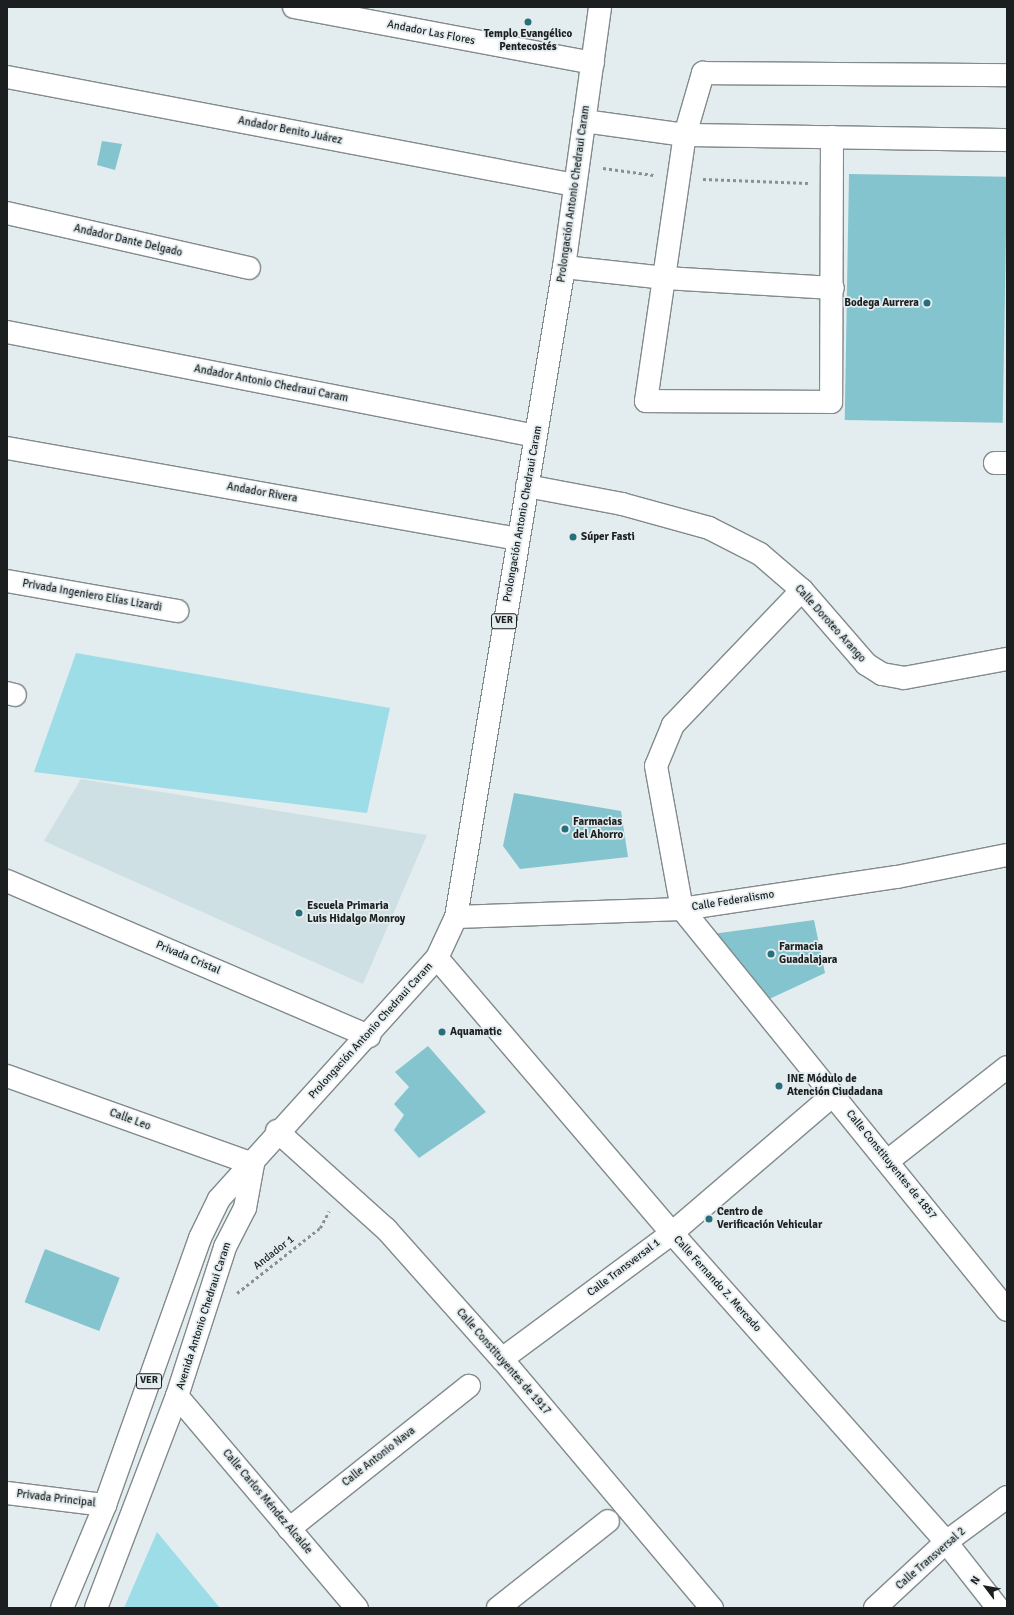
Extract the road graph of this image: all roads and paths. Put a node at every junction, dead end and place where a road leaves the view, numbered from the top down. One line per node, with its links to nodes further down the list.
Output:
1 (294, 7): 3 (street, Andador Las Flores)
2 (600, 7): 3 (street, Prolongación Antonio Chedraui Caram / VER)
3 (593, 63): 6 (street, Prolongación Antonio Chedraui Caram / VER)
4 (1007, 75): 7 (street)
5 (7, 77): 10 (street, Andador Benito Juárez)
6 (584, 121): 7 (street); 10 (street, Prolongación Antonio Chedraui Caram / VER)
7 (685, 135): 8 (street); 11 (street)
8 (832, 137): 9 (street); 12 (street)
9 (1007, 140)
10 (575, 174): 11 (path); 14 (street, Prolongación Antonio Chedraui Caram / VER)
11 (678, 178): 12 (path); 16 (street)
12 (833, 184): 17 (street)
13 (7, 213): 15 (street, Andador Dante Delgado)
14 (564, 267): 16 (street); 19 (street, Prolongación Antonio Chedraui Caram / VER)
15 (249, 268)
16 (664, 278): 17 (street); 17 (street)
17 (832, 288)
18 (7, 332): 19 (street, Andador Antonio Chedraui Caram)
19 (536, 436): 21 (street, Prolongación Antonio Chedraui Caram / VER)
20 (7, 448): 22 (street, Andador Rivera)
21 (527, 486): 22 (street, Prolongación Antonio Chedraui Caram / VER); 24 (street, Calle Doroteo Arango)
22 (518, 539): 30 (street, Prolongación Antonio Chedraui Caram / VER)
23 (7, 581): 25 (street, Privada Ingeniero Elías Lizardi)
24 (802, 590): 26 (street, Calle Doroteo Arango); 29 (street)
25 (177, 610)
26 (1007, 659)
27 (1007, 855): 29 (street, Calle Federalismo)
28 (7, 881): 32 (street, Privada Cristal)
29 (682, 909): 30 (street, Calle Federalismo); 35 (street, Calle Constituyentes de 1857)
30 (456, 917): 31 (street, Prolongación Antonio Chedraui Caram / VER)
31 (438, 958): 32 (street, Prolongación Antonio Chedraui Caram / VER); 40 (street, Calle Fernando Z. Mercado)
32 (369, 1036): 36 (street, Prolongación Antonio Chedraui Caram / VER)
33 (1007, 1066): 37 (street)
34 (7, 1076): 38 (street, Calle Leo)
35 (833, 1095): 37 (street, Calle Constituyentes de 1857); 40 (street, Calle Transversal 1)
36 (277, 1131): 38 (street, Prolongación Antonio Chedraui Caram / VER); 39 (street, Calle Constituyentes de 1917)
37 (889, 1160): 42 (street, Calle Constituyentes de 1857)
38 (253, 1164): 45 (street, Avenida Antonio Chedraui Caram / VER); 48 (street, VER)
39 (342, 1187): 41 (path, Andador 1); 43 (street, Calle Constituyentes de 1917)
40 (672, 1233): 43 (street, Calle Transversal 1); 51 (street, Calle Fernando Z. Mercado)
41 (233, 1296)
42 (1007, 1310)
43 (502, 1359): 56 (street, Calle Constituyentes de 1917)
44 (469, 1386): 50 (street, Calle Antonio Nava)
45 (177, 1396): 50 (street, Calle Carlos Méndez Alcalde); 53 (street, Avenida Antonio Chedraui Caram / VER)
46 (7, 1493): 48 (street, Privada Principal)
47 (1007, 1497): 51 (street, Calle Transversal 2)
48 (105, 1505): 52 (street, VER)
49 (608, 1521): 55 (street)
50 (290, 1529): 54 (street, Calle Carlos Méndez Alcalde)
51 (946, 1542): 57 (street, Calle Transversal 2); 58 (street, Calle Fernando Z. Mercado)
52 (62, 1608)
53 (96, 1608)
54 (357, 1608)
55 (498, 1608)
56 (712, 1608)
57 (876, 1608)
58 (998, 1608)

